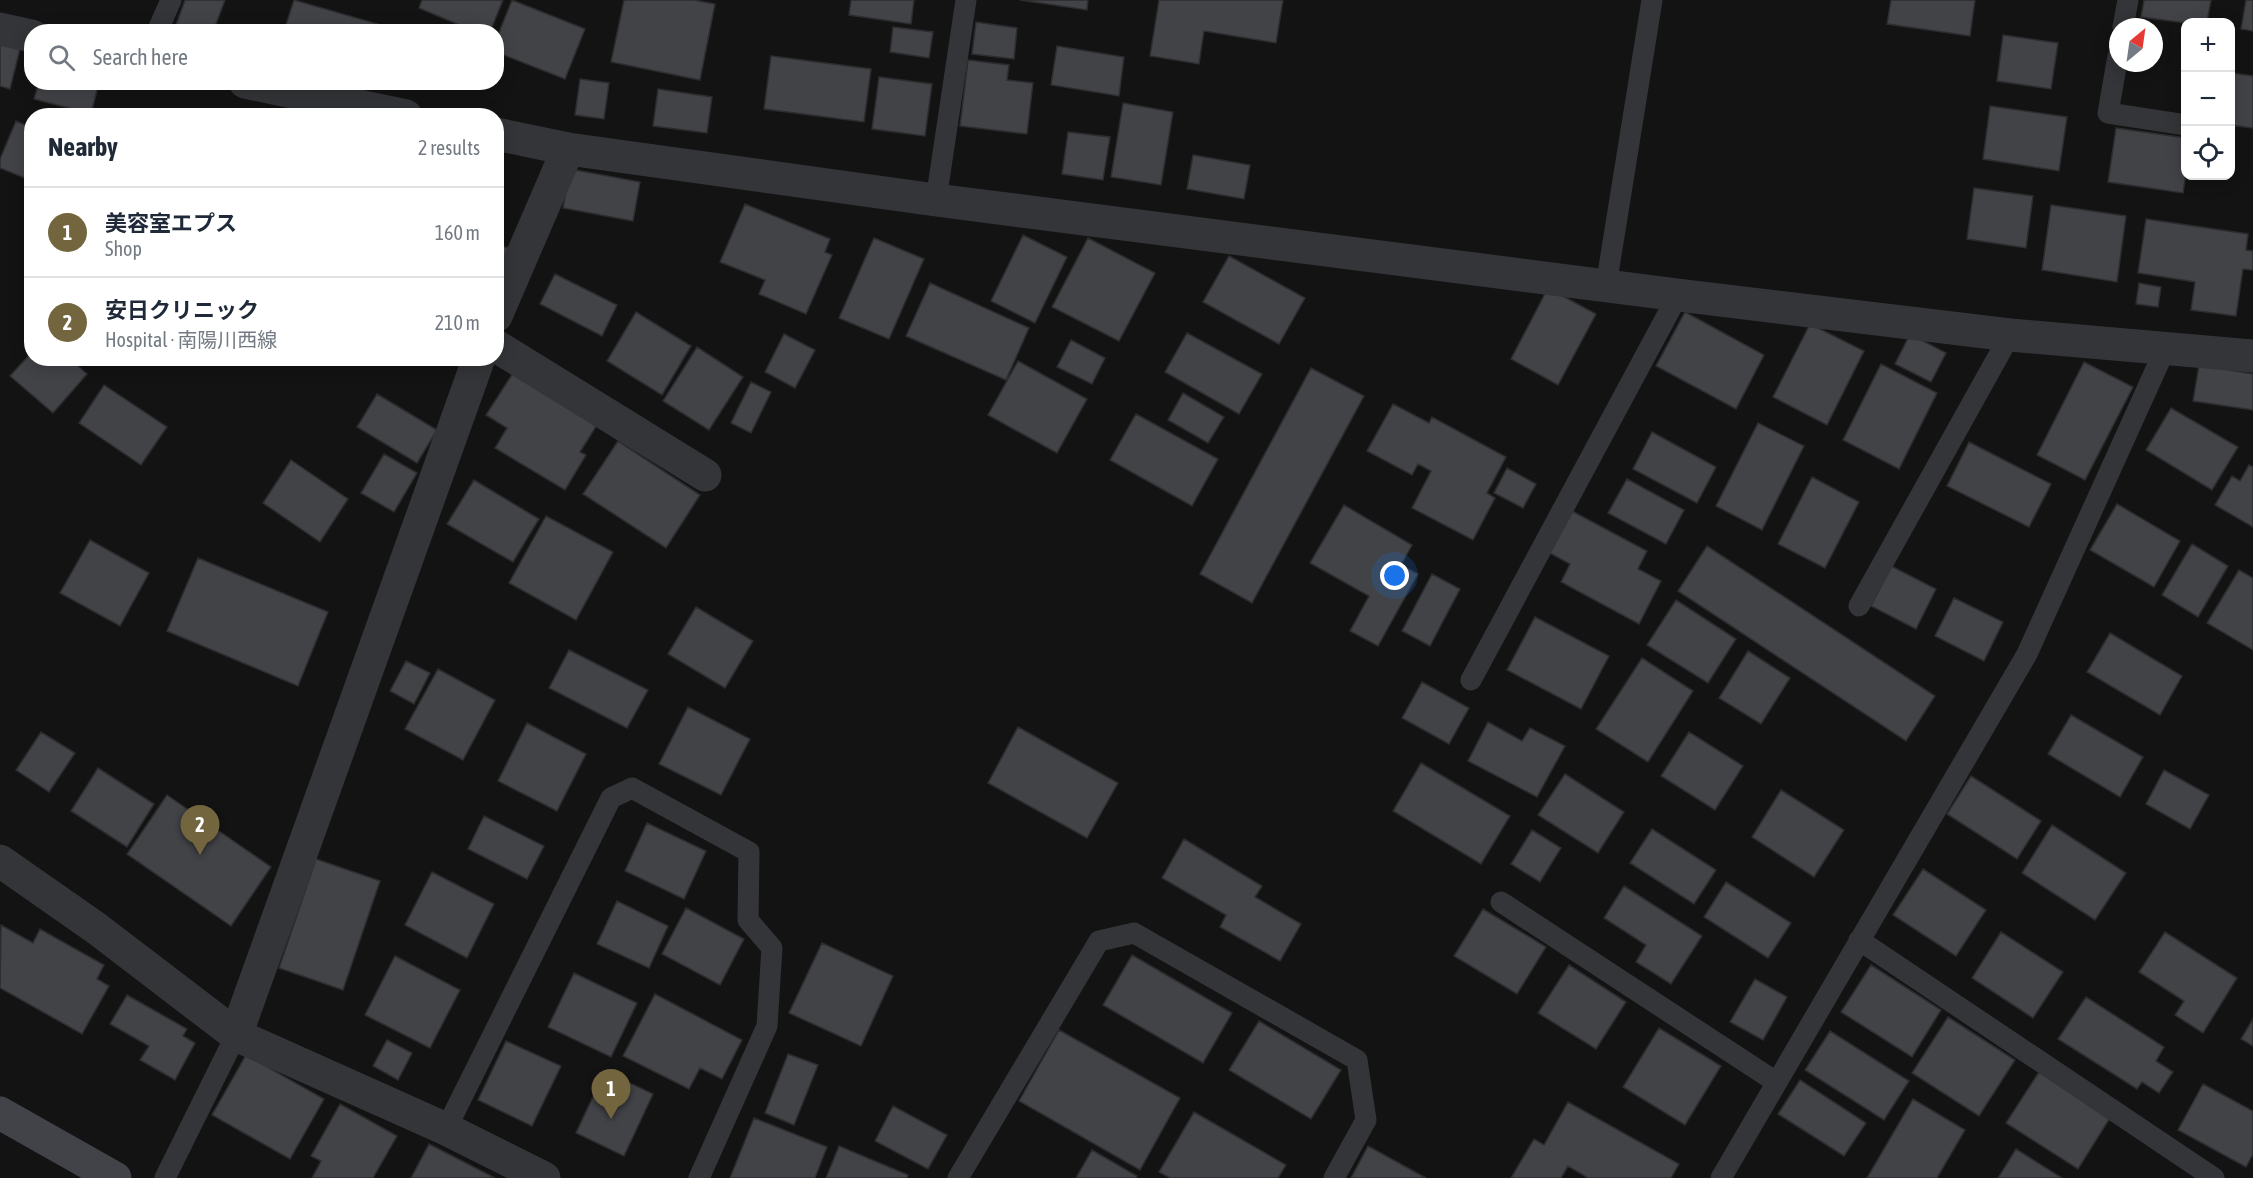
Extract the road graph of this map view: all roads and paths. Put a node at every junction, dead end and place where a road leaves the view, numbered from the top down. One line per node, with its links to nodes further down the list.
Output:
1 (171, 0): 6 (lane)
2 (966, 0): 15 (lane)
3 (1652, 0): 16 (lane)
4 (2128, 0): 5 (lane)
5 (2125, 18)
6 (160, 24)
7 (0, 29): 8 (street)
8 (24, 34)
9 (2115, 72): 12 (lane)
10 (283, 90): 11 (street)
11 (368, 108)
12 (2181, 124)
13 (504, 136): 14 (street)
14 (568, 149): 15 (street); 18 (street)
15 (936, 200): 16 (street)
16 (1606, 286): 17 (street)
17 (1678, 296): 19 (street); 26 (lane)
18 (504, 297)
19 (2010, 336): 20 (street); 25 (lane)
20 (2166, 347): 22 (street); 29 (lane)
21 (504, 351): 24 (street)
22 (2253, 356)
23 (477, 366): 30 (street)
24 (705, 475)
25 (1859, 606)
26 (1471, 680)
27 (0, 861): 30 (street)
28 (1501, 902): 31 (lane)
29 (1858, 940): 31 (lane); 41 (lane)
30 (236, 1035): 33 (street); 35 (lane)
31 (1776, 1082): 40 (lane)
32 (0, 1113): 34 (main road)
33 (446, 1129): 36 (street); 37 (lane)
34 (115, 1178)
35 (165, 1178)
36 (544, 1178)
37 (699, 1178)
38 (958, 1178): 39 (lane)
39 (1334, 1178)
40 (1721, 1178)
41 (2214, 1178)

